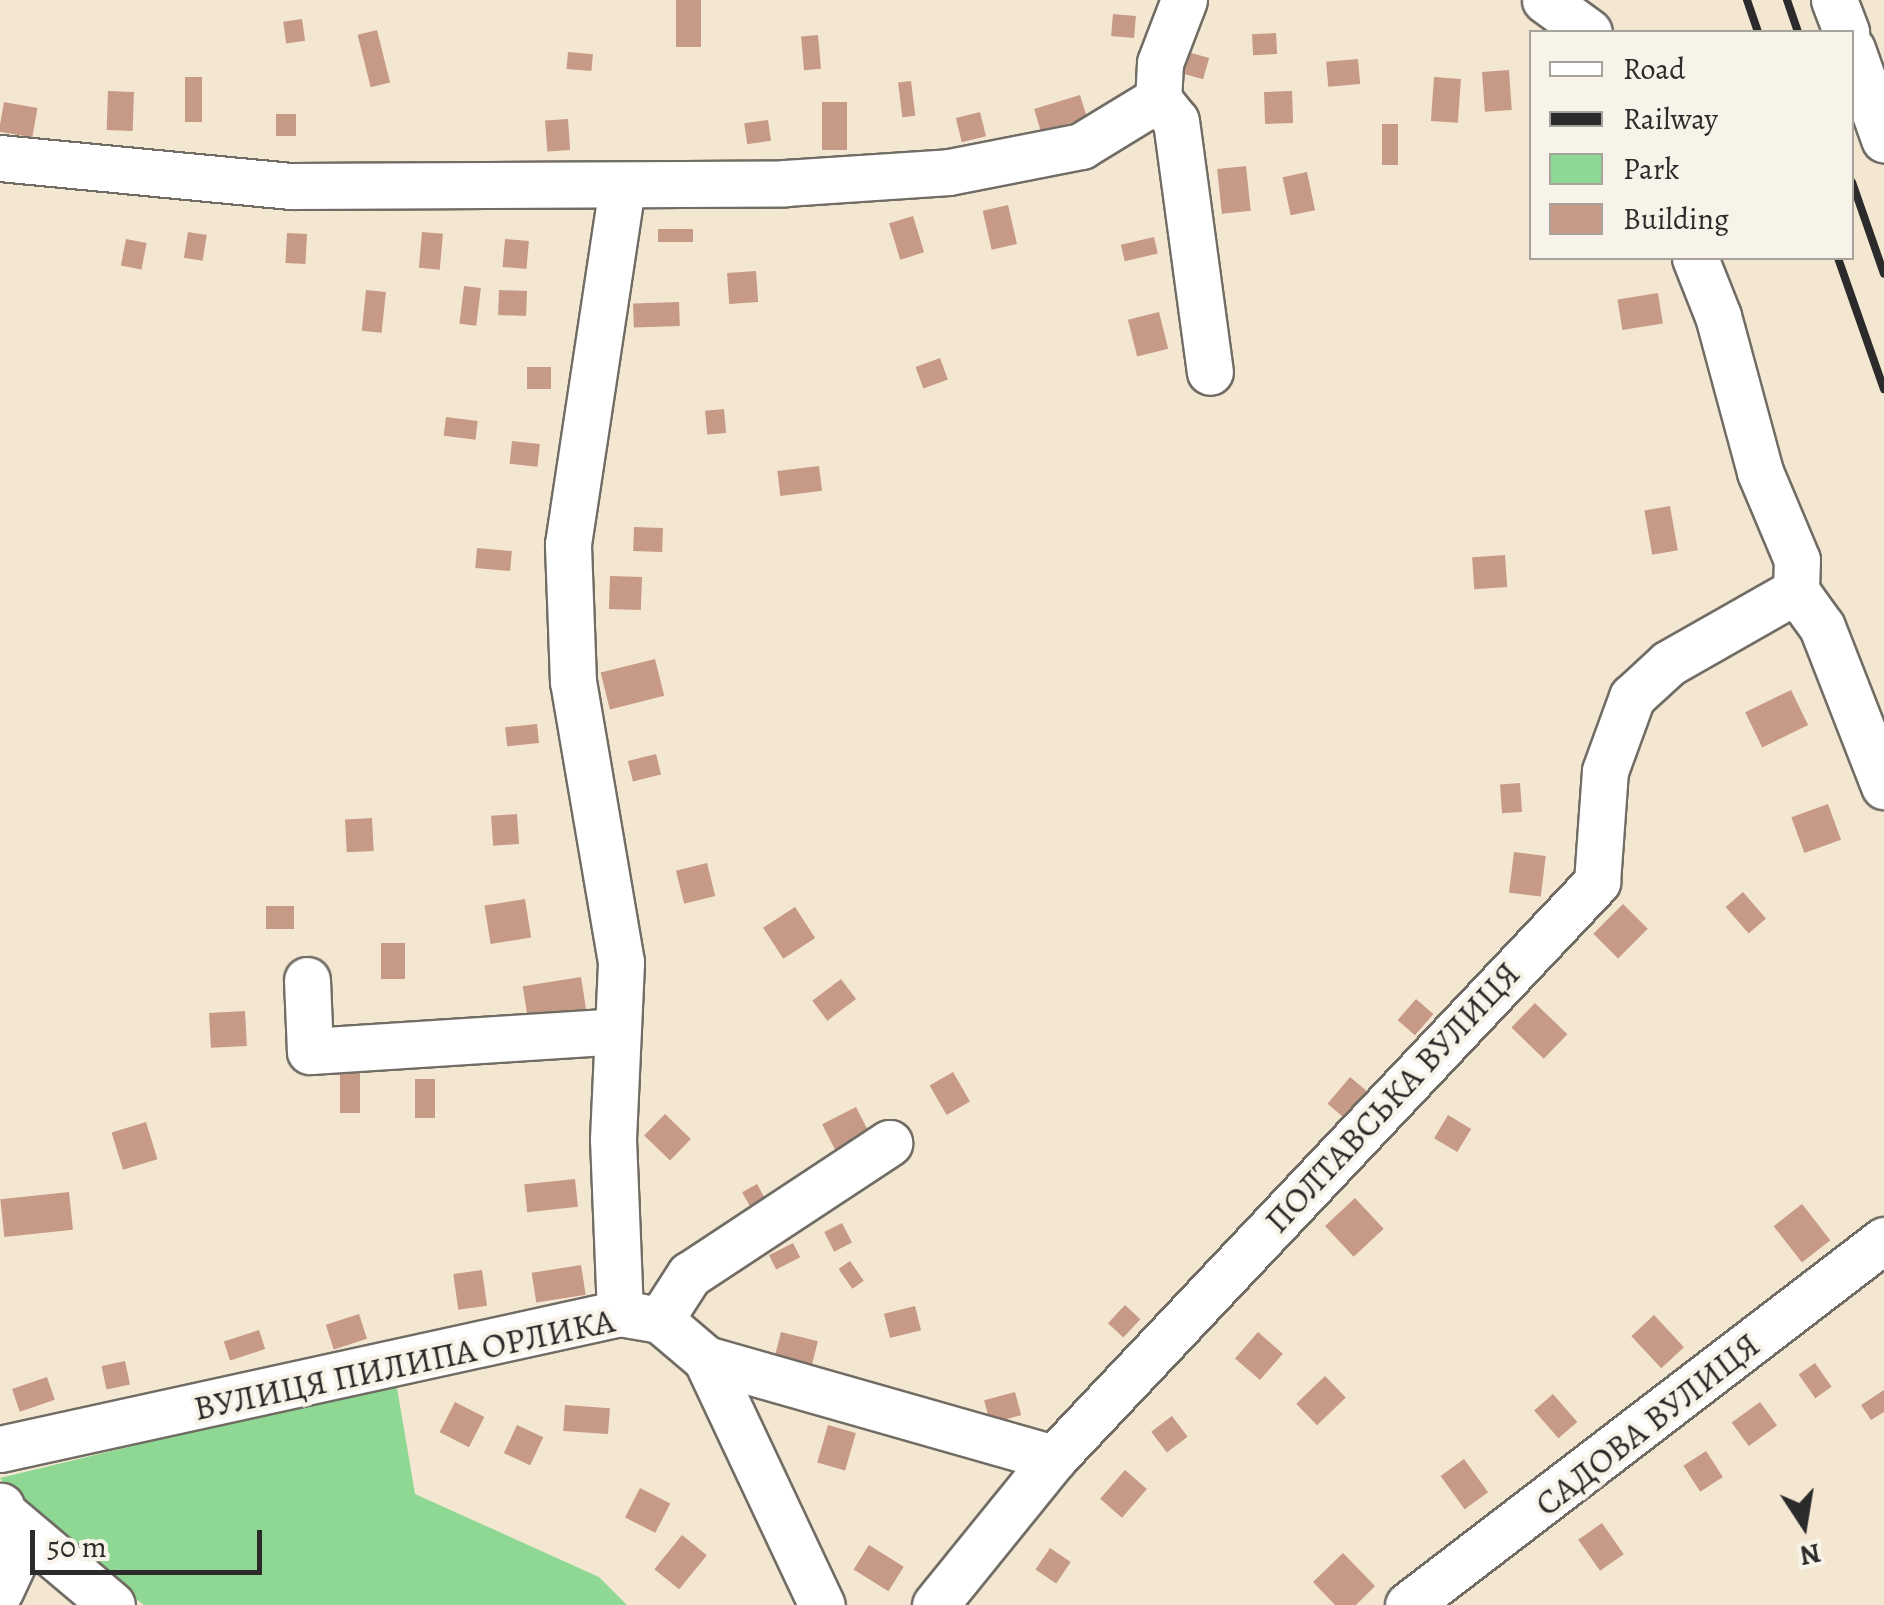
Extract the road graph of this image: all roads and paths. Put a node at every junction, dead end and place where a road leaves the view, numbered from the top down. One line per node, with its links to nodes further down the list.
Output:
1 (1184, 0): 7 (street)
2 (1545, 0): 4 (street)
3 (1834, 0): 5 (street)
4 (1585, 30)
5 (1845, 30)
6 (1854, 55): 8 (street)
7 (1158, 100): 10 (street); 12 (street)
8 (1884, 140)
9 (0, 158): 10 (street)
10 (622, 186): 16 (street)
11 (1696, 260): 13 (street)
12 (1210, 372)
13 (1796, 591): 14 (street); 22 (street, ПОЛТАВСЬКА ВУЛИЦЯ)
14 (1884, 786)
15 (308, 980): 16 (street)
16 (617, 1031): 19 (street)
17 (888, 1143): 19 (street)
18 (1884, 1240): 28 (street, САДОВА ВУЛИЦЯ)
19 (640, 1317): 20 (street, ВУЛИЦЯ ПИЛИПА ОРЛИКА); 21 (street, ВУЛИЦЯ ПИЛИПА ОРЛИКА)
20 (706, 1359): 22 (street); 26 (street, ВУЛИЦЯ ПИЛИПА ОРЛИКА)
21 (0, 1449)
22 (1054, 1458): 27 (street, ПОЛТАВСЬКА ВУЛИЦЯ)
23 (4, 1510): 24 (street); 25 (street)
24 (0, 1591)
25 (112, 1605)
26 (822, 1605)
27 (935, 1605)
28 (1408, 1605)

